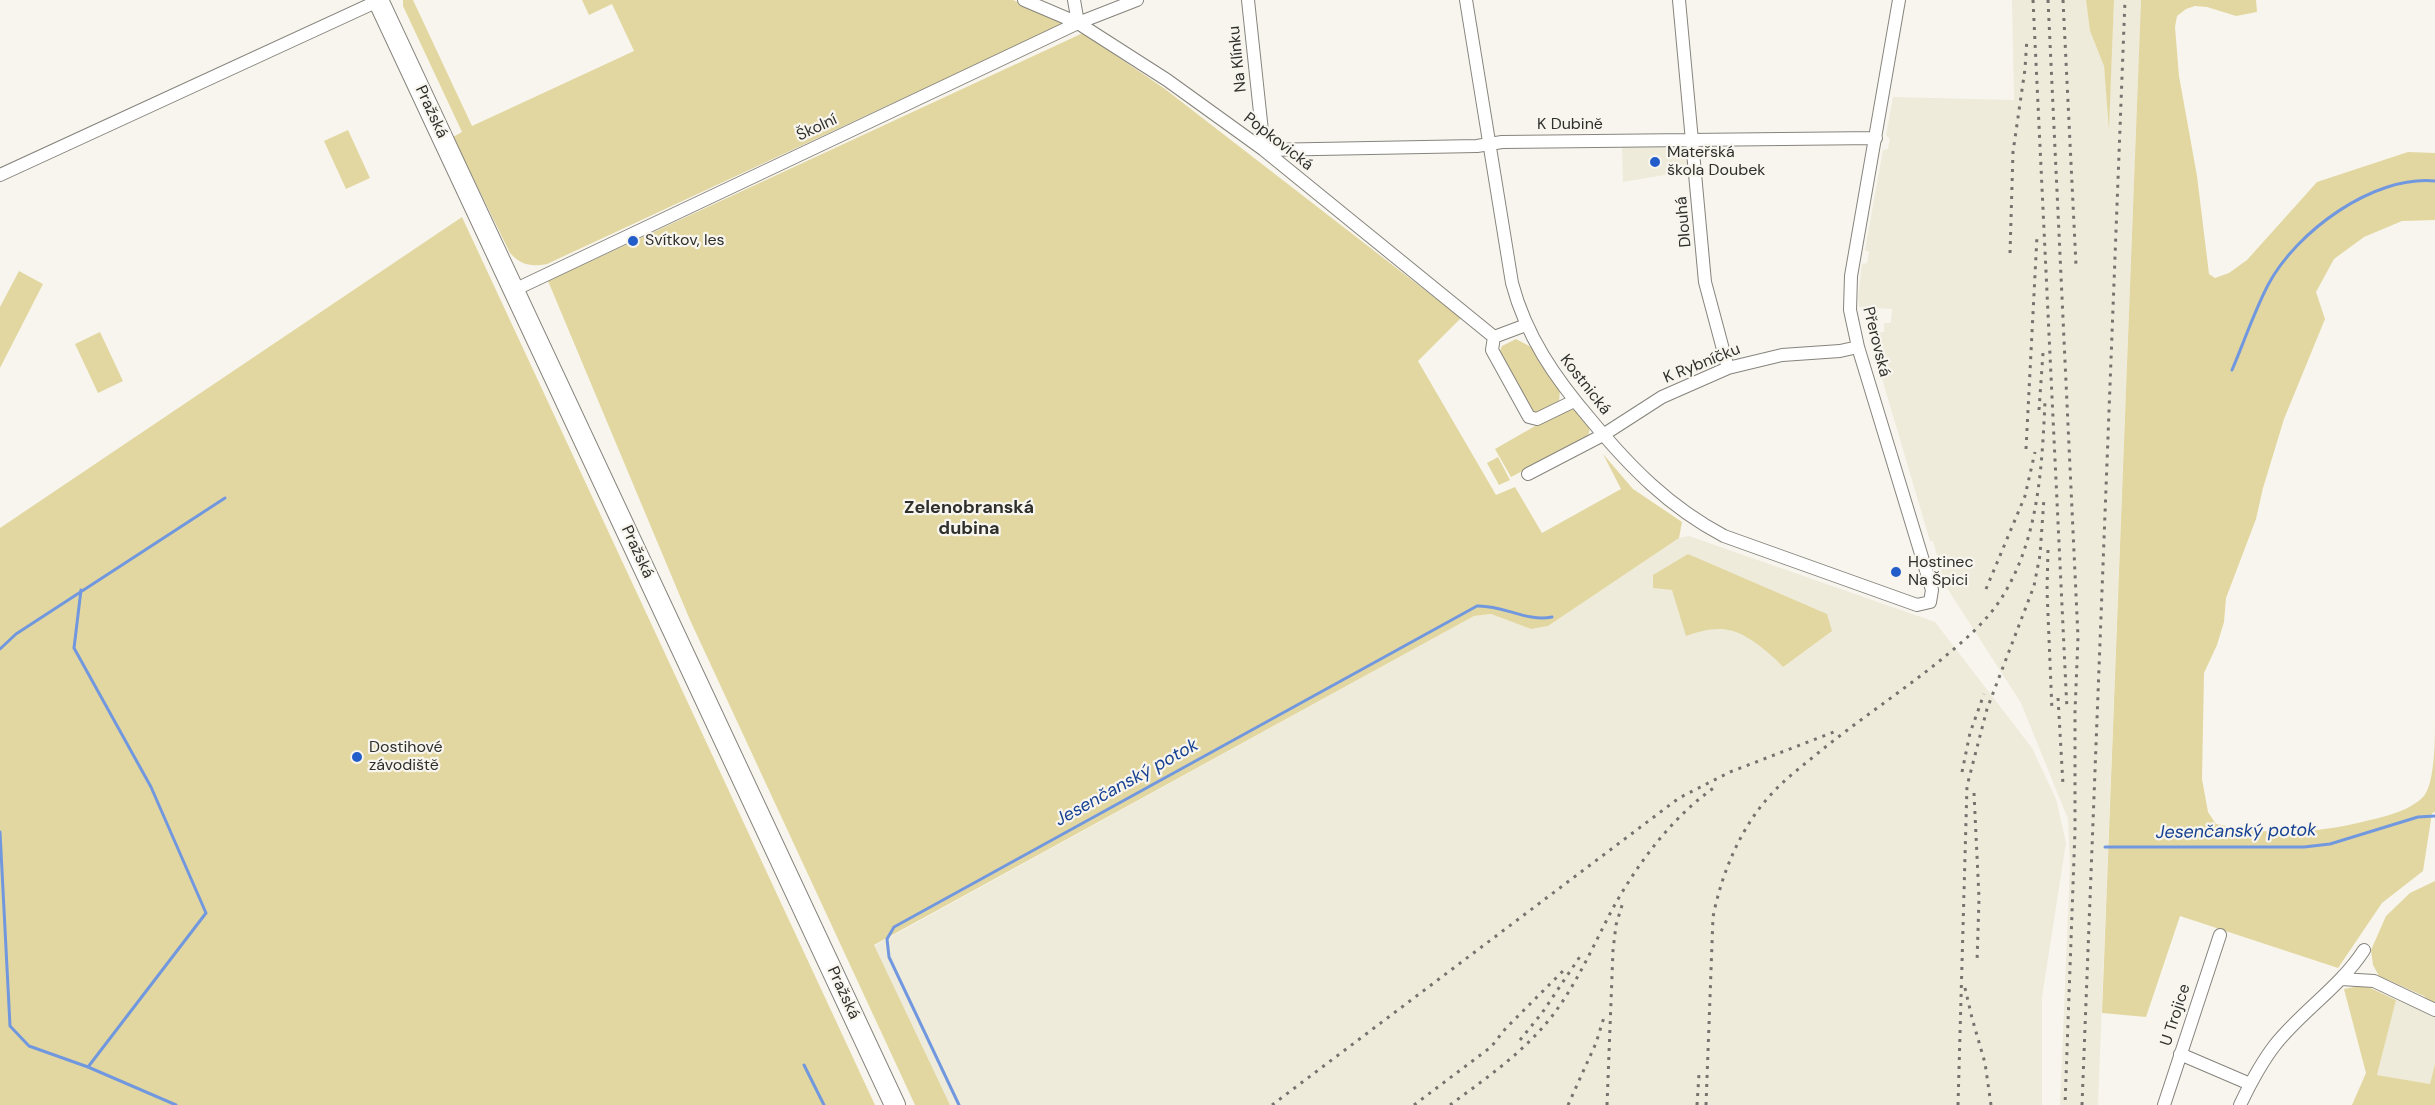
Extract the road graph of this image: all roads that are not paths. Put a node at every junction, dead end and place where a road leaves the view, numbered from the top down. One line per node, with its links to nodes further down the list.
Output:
1 (1024, 0): 9 (street, Popkovická)
2 (1074, 0): 9 (street)
3 (1137, 0): 9 (street, Školní)
4 (1248, 0): 13 (street, Na Klínku)
5 (1466, 0): 12 (street, Kostnická)
6 (1679, 0): 11 (street, Dlouhá)
7 (1899, 0): 10 (street, Přerovská)
8 (378, 1): 14 (street); 15 (main road, Pražská)
9 (1078, 23): 13 (street, Popkovická); 15 (street, Školní)
10 (1876, 138): 11 (street, K Dubině); 18 (street, Přerovská)
11 (1693, 141): 12 (street, K Dubině); 19 (street, Dlouhá)
12 (1488, 145): 13 (street, K Dubině); 16 (street, Kostnická)
13 (1264, 150): 17 (street, Popkovická)
14 (0, 175)
15 (514, 290): 30 (main road, Pražská)
16 (1526, 325): 17 (street); 20 (street, Kostnická)
17 (1494, 337): 20 (street)
18 (1858, 347): 19 (street, K Rybníčku); 23 (street, Přerovská)
19 (1728, 368): 21 (street, K Rybníčku)
20 (1574, 401): 21 (street, Kostnická)
21 (1603, 435): 22 (street); 23 (street, Kostnická)
22 (1528, 474)
23 (1917, 605)
24 (2220, 935): 28 (street, U Trojice)
25 (2364, 950): 26 (street)
26 (2342, 979): 27 (street); 29 (street)
27 (2435, 1010)
28 (2180, 1054): 29 (street); 31 (street, U Trojice)
29 (2250, 1084): 32 (street)
30 (895, 1105)
31 (2164, 1105)
32 (2240, 1105)

